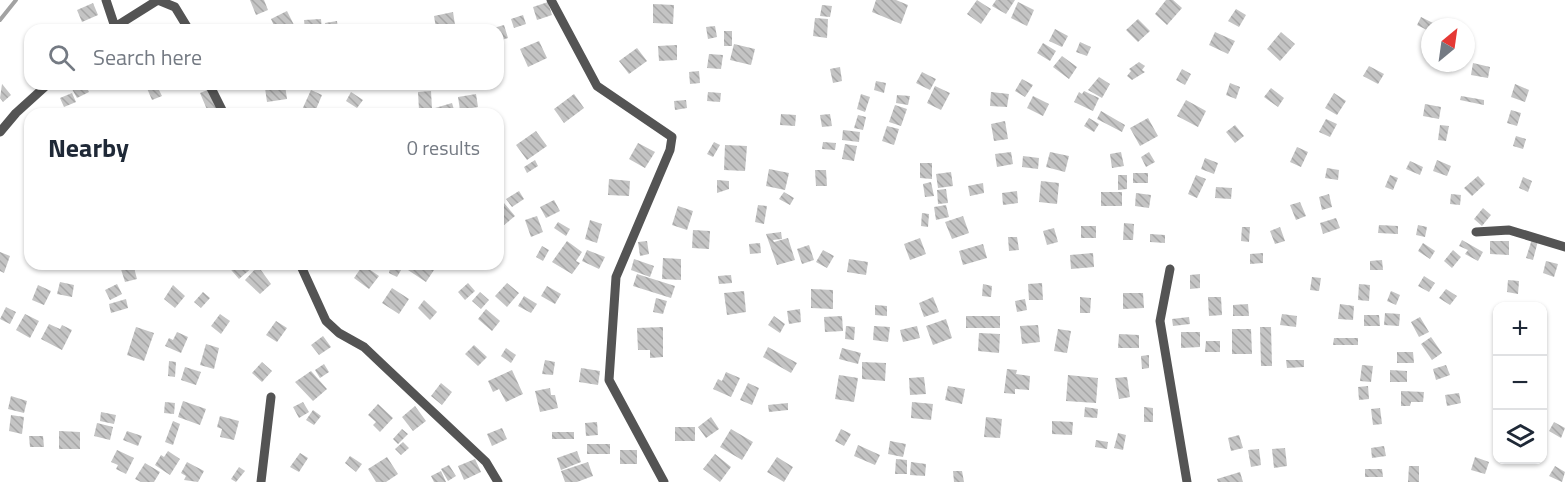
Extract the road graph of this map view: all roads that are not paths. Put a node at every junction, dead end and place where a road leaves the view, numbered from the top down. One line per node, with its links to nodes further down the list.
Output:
1 (106, 0): 3 (street)
2 (551, 0): 17 (street)
3 (112, 24)
4 (121, 24): 5 (street)
5 (185, 24)
6 (41, 90): 9 (street)
7 (212, 90): 8 (street)
8 (221, 108)
9 (0, 132)
10 (1476, 232): 11 (street)
11 (1565, 247)
12 (1170, 269): 18 (street)
13 (303, 270): 16 (street)
14 (271, 397): 15 (street)
15 (261, 482)
16 (498, 482)
17 (664, 482)
18 (1186, 482)

